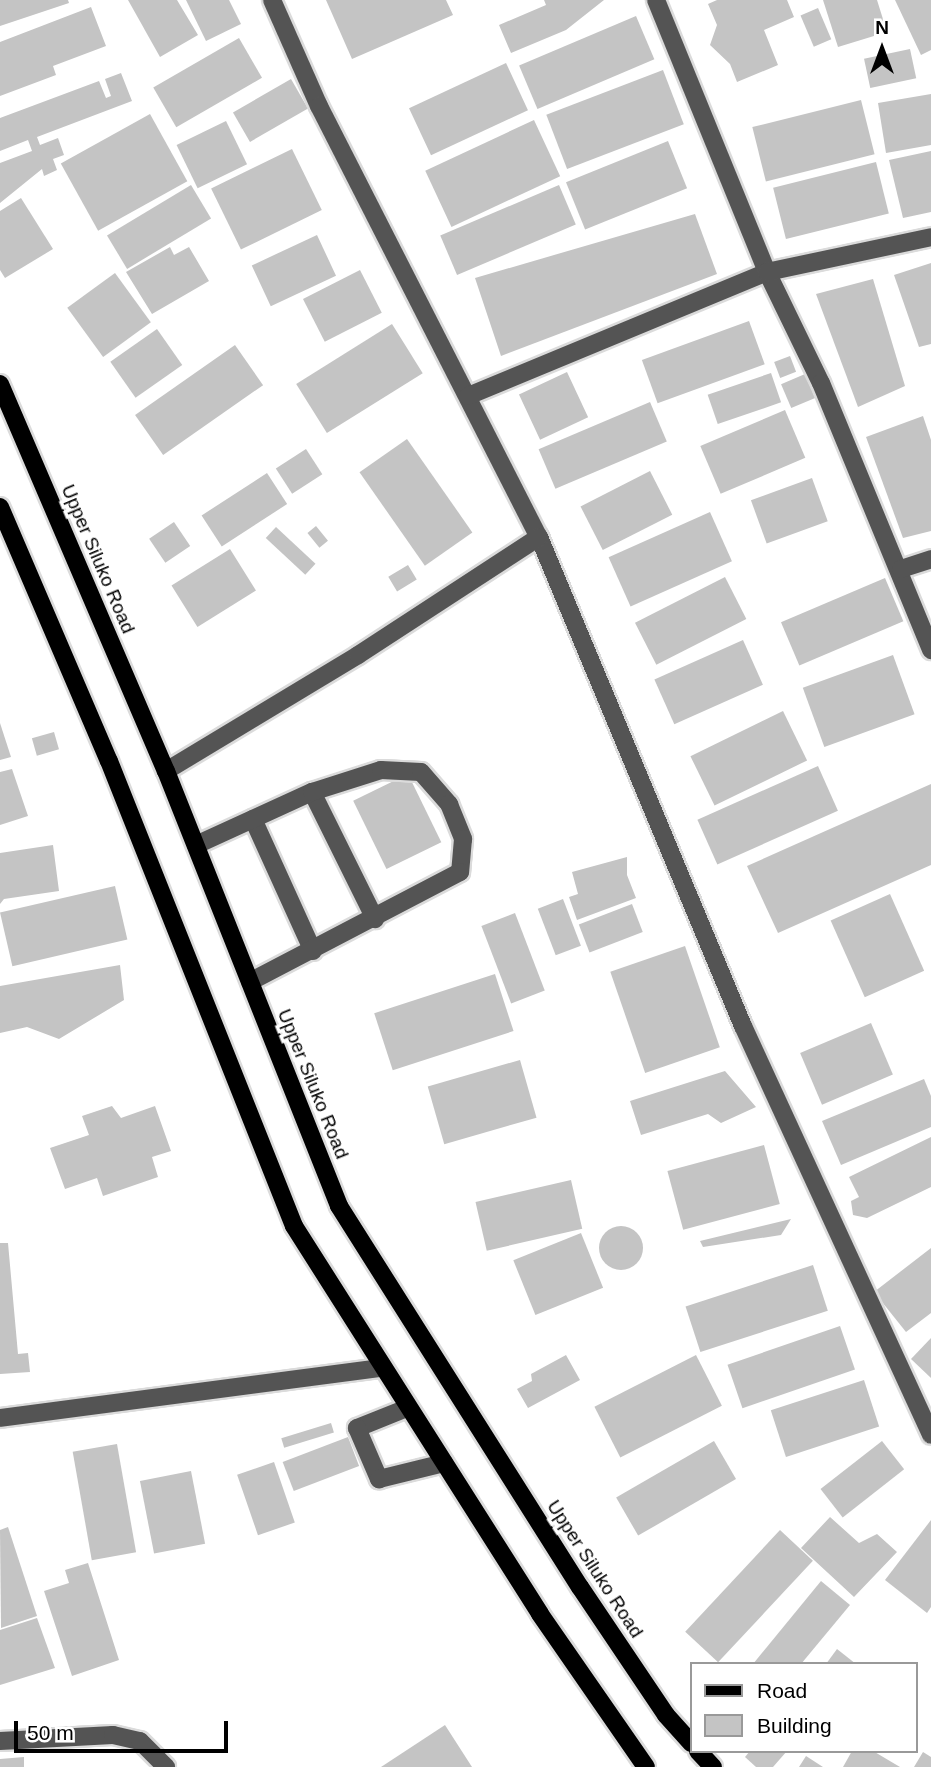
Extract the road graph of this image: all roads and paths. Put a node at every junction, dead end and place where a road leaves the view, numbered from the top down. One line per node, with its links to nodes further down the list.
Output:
1 (272, 0): 6 (street)
2 (656, 0): 4 (street)
3 (931, 237): 4 (street)
4 (767, 272): 6 (street); 10 (street)
5 (0, 384): 12 (main road, Upper Siluko Road)
6 (468, 396): 8 (street)
7 (0, 507): 19 (main road)
8 (539, 537): 12 (street); 22 (street)
9 (931, 559): 10 (street)
10 (901, 569): 11 (street)
11 (931, 650)
12 (166, 771): 15 (main road, Upper Siluko Road)
13 (312, 792): 14 (street); 16 (street); 16 (street)
14 (253, 818): 15 (street); 17 (street)
15 (196, 845): 18 (main road, Upper Siluko Road)
16 (375, 919): 17 (street)
17 (313, 951): 18 (street)
18 (250, 982): 25 (main road, Upper Siluko Road)
19 (380, 1368): 20 (main road); 21 (street)
20 (407, 1408): 23 (main road); 23 (street)
21 (0, 1418)
22 (931, 1435)
23 (444, 1463): 28 (main road)
24 (0, 1741): 27 (street)
25 (690, 1742)
26 (700, 1753): 29 (main road)
27 (166, 1767)
28 (646, 1767)
29 (713, 1767)

